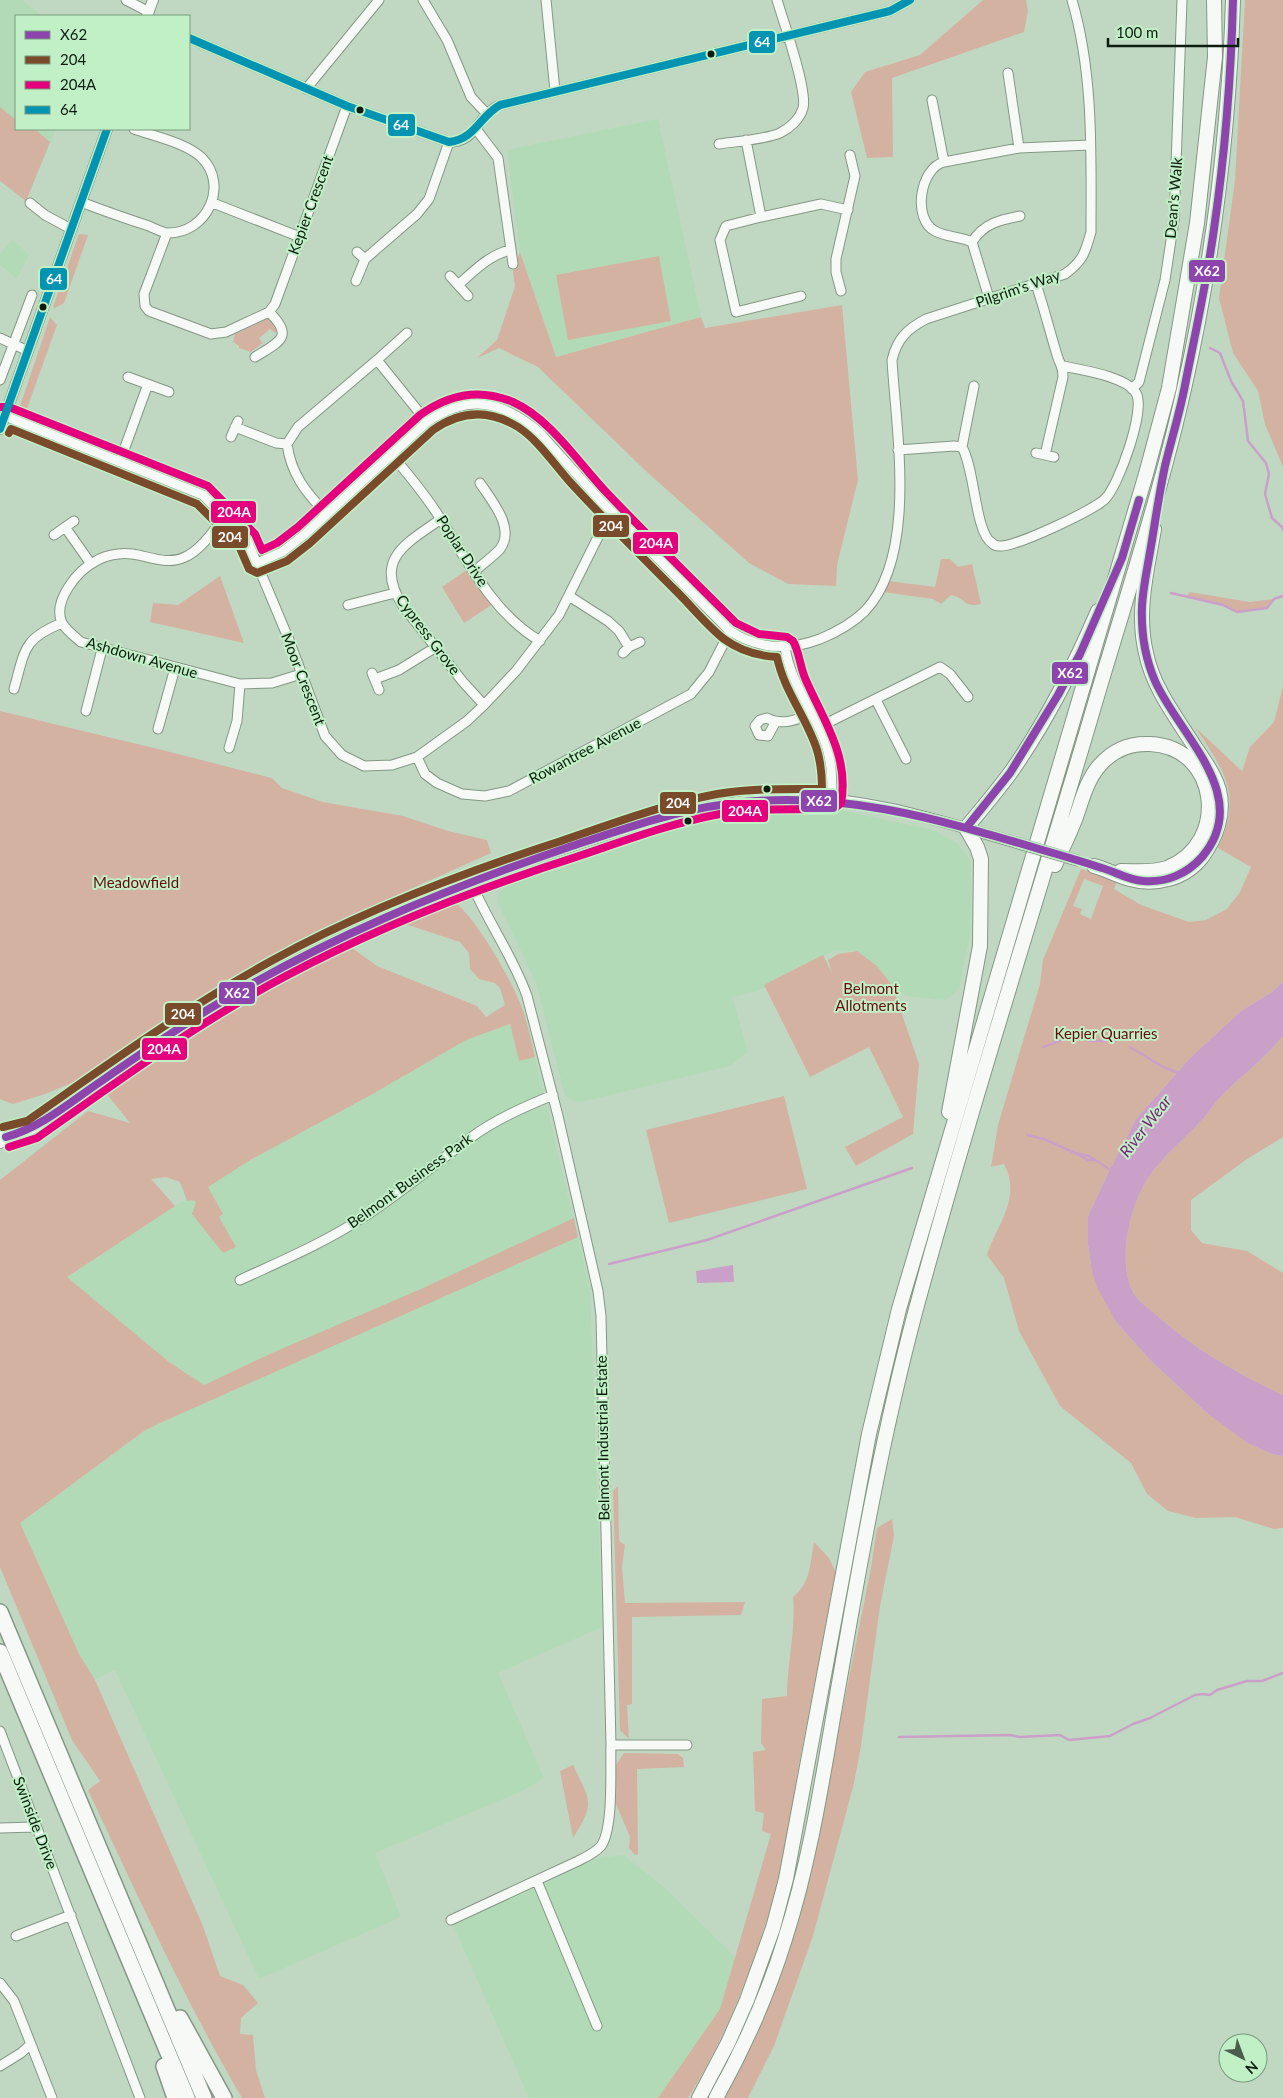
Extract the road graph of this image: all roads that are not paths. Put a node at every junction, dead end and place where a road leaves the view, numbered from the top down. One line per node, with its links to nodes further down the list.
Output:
1 (126, 0): 12 (street)
2 (153, 0): 12 (street)
3 (379, 0): 16 (street)
4 (424, 0): 20 (street)
5 (546, 0): 17 (street)
6 (777, 0): 13 (street)
7 (910, 0): 13 (street)
8 (1072, 0): 27 (street, Pilgrim's Way)
9 (1182, 0): 66 (street, Dean's Walk)
10 (1214, 0): 87 (highway)
11 (1233, 0): 78 (highway)
12 (148, 14)
13 (788, 36): 17 (street); 24 (street)
14 (190, 38): 16 (street)
15 (1008, 73): 28 (street)
16 (306, 89): 19 (street)
17 (555, 91): 20 (street)
18 (932, 100): 30 (street)
19 (346, 106): 25 (street); 39 (street, Kepier Crescent)
20 (486, 113): 21 (street)
21 (476, 128): 25 (street); 41 (street)
22 (107, 130): 31 (street)
23 (137, 130): 33 (street)
24 (746, 140): 26 (street); 36 (street)
25 (449, 142): 43 (street)
26 (719, 144)
27 (1090, 145): 28 (street); 47 (street, Pilgrim's Way)
28 (1019, 148): 30 (street)
29 (850, 154): 34 (street)
30 (944, 162): 40 (street)
31 (81, 202): 37 (street); 38 (street)
32 (30, 203): 37 (street)
33 (213, 203): 38 (street); 39 (street)
34 (848, 210): 36 (street); 49 (street)
35 (1020, 216): 40 (street)
36 (761, 217): 52 (street)
37 (71, 229): 58 (street)
38 (167, 233): 54 (street)
39 (300, 236): 54 (street, Kepier Crescent)
40 (972, 242): 53 (street)
41 (510, 250): 44 (street); 48 (street)
42 (357, 252): 43 (street)
43 (365, 259): 46 (street)
44 (514, 264)
45 (450, 276): 48 (street)
46 (356, 281)
47 (1036, 284): 53 (street, Pilgrim's Way); 61 (street)
48 (458, 285): 51 (street)
49 (841, 290)
50 (32, 296): 57 (street)
51 (468, 296)
52 (801, 296)
53 (989, 298): 74 (street, Pilgrim's Way)
54 (272, 308): 59 (street)
55 (407, 334): 60 (street)
56 (0, 338): 57 (street)
57 (14, 345): 58 (street); 63 (street)
58 (28, 351): 68 (street)
59 (255, 357)
60 (377, 360): 69 (street); 72 (street)
61 (1063, 366): 66 (street); 76 (street)
62 (128, 377): 64 (street)
63 (0, 380)
64 (148, 384): 67 (street); 77 (street)
65 (974, 386): 73 (street)
66 (1132, 389): 73 (street)
67 (169, 392)
68 (5, 416): 70 (street); 77 (street, Moor Crescent)
69 (427, 422): 75 (street, Pilgrim's Way); 82 (street, Pilgrim's Way)
70 (0, 429)
71 (231, 436): 72 (street)
72 (287, 444): 80 (street)
73 (962, 448): 74 (street)
74 (898, 450): 99 (street, Pilgrim's Way)
75 (391, 454): 80 (street, Pilgrim's Way); 83 (street, Poplar Drive)
76 (1045, 455)
77 (120, 461): 81 (street, Moor Crescent)
78 (1165, 467): 120 (highway); 122 (highway)
79 (480, 483): 90 (street)
80 (327, 514): 88 (street, Pilgrim's Way)
81 (224, 516): 88 (street, Moor Crescent); 89 (street)
82 (615, 516): 92 (street, Moor Crescent); 95 (street, Pilgrim's Way)
83 (441, 519): 90 (street, Poplar Drive); 91 (street, Cypress Grove)
84 (74, 521): 85 (street)
85 (65, 527): 86 (street); 89 (street)
86 (54, 535)
87 (1122, 558): 118 (highway); 125 (highway)
88 (257, 563): 102 (street, Moor Crescent)
89 (91, 564): 94 (street)
90 (474, 572): 96 (street, Poplar Drive)
91 (395, 593): 93 (street); 98 (street, Cypress Grove)
92 (569, 596): 96 (street, Moor Crescent); 97 (street)
93 (348, 606)
94 (62, 623): 100 (street, Ashdown Avenue); 104 (street)
95 (730, 631): 99 (street, Pilgrim's Way); 115 (street, Rowantree Avenue)
96 (540, 641): 108 (street, Moor Crescent)
97 (640, 642)
98 (436, 647): 105 (street); 108 (street, Cypress Grove)
99 (785, 647): 110 (street)
100 (102, 648): 101 (street, Ashdown Avenue); 109 (street)
101 (175, 668): 103 (street, Ashdown Avenue); 113 (street)
102 (301, 674): 103 (street, Ashdown Avenue); 115 (street, Moor Crescent)
103 (240, 684): 114 (street)
104 (14, 689)
105 (379, 690)
106 (968, 697): 107 (street)
107 (876, 700): 112 (street); 116 (street)
108 (484, 705): 115 (street, Moor Crescent)
109 (86, 711)
110 (812, 713): 111 (street); 112 (street)
111 (776, 723)
112 (818, 728): 117 (street)
113 (158, 729)
114 (229, 748)
115 (417, 757)
116 (906, 759)
117 (832, 799): 118 (street); 121 (street)
118 (966, 828): 119 (street, bridge); 125 (highway)
119 (1094, 866): 120 (highway)
120 (1110, 871): 122 (highway)
121 (471, 882): 123 (street, Belmont Industrial Estate); 124 (street)
122 (1037, 902): 151 (highway)
123 (553, 1095): 126 (street, Belmont Business Park); 130 (street, Belmont Industrial Estate)
124 (2, 1137)
125 (926, 1215): 150 (highway)
126 (240, 1280)
127 (0, 1612): 138 (highway)
128 (0, 1652): 139 (highway)
129 (0, 1731): 132 (street, Swinside Drive)
130 (611, 1745): 131 (street); 134 (street, Belmont Industrial Estate)
131 (687, 1745)
132 (36, 1826): 133 (street); 135 (street, Swinside Drive)
133 (0, 1828)
134 (537, 1881): 136 (street, Belmont Industrial Estate); 141 (street)
135 (71, 1915): 137 (street); 145 (street, Swinside Drive)
136 (451, 1920)
137 (16, 1936)
138 (142, 1949): 148 (highway); 149 (highway)
139 (128, 1955): 146 (highway); 147 (highway)
140 (1, 1984): 142 (street)
141 (596, 2026)
142 (31, 2044): 143 (street); 144 (street)
143 (0, 2066)
144 (52, 2098)
145 (140, 2098)
146 (175, 2098)
147 (187, 2098)
148 (204, 2098)
149 (224, 2098)
150 (699, 2098)
151 (716, 2098)

